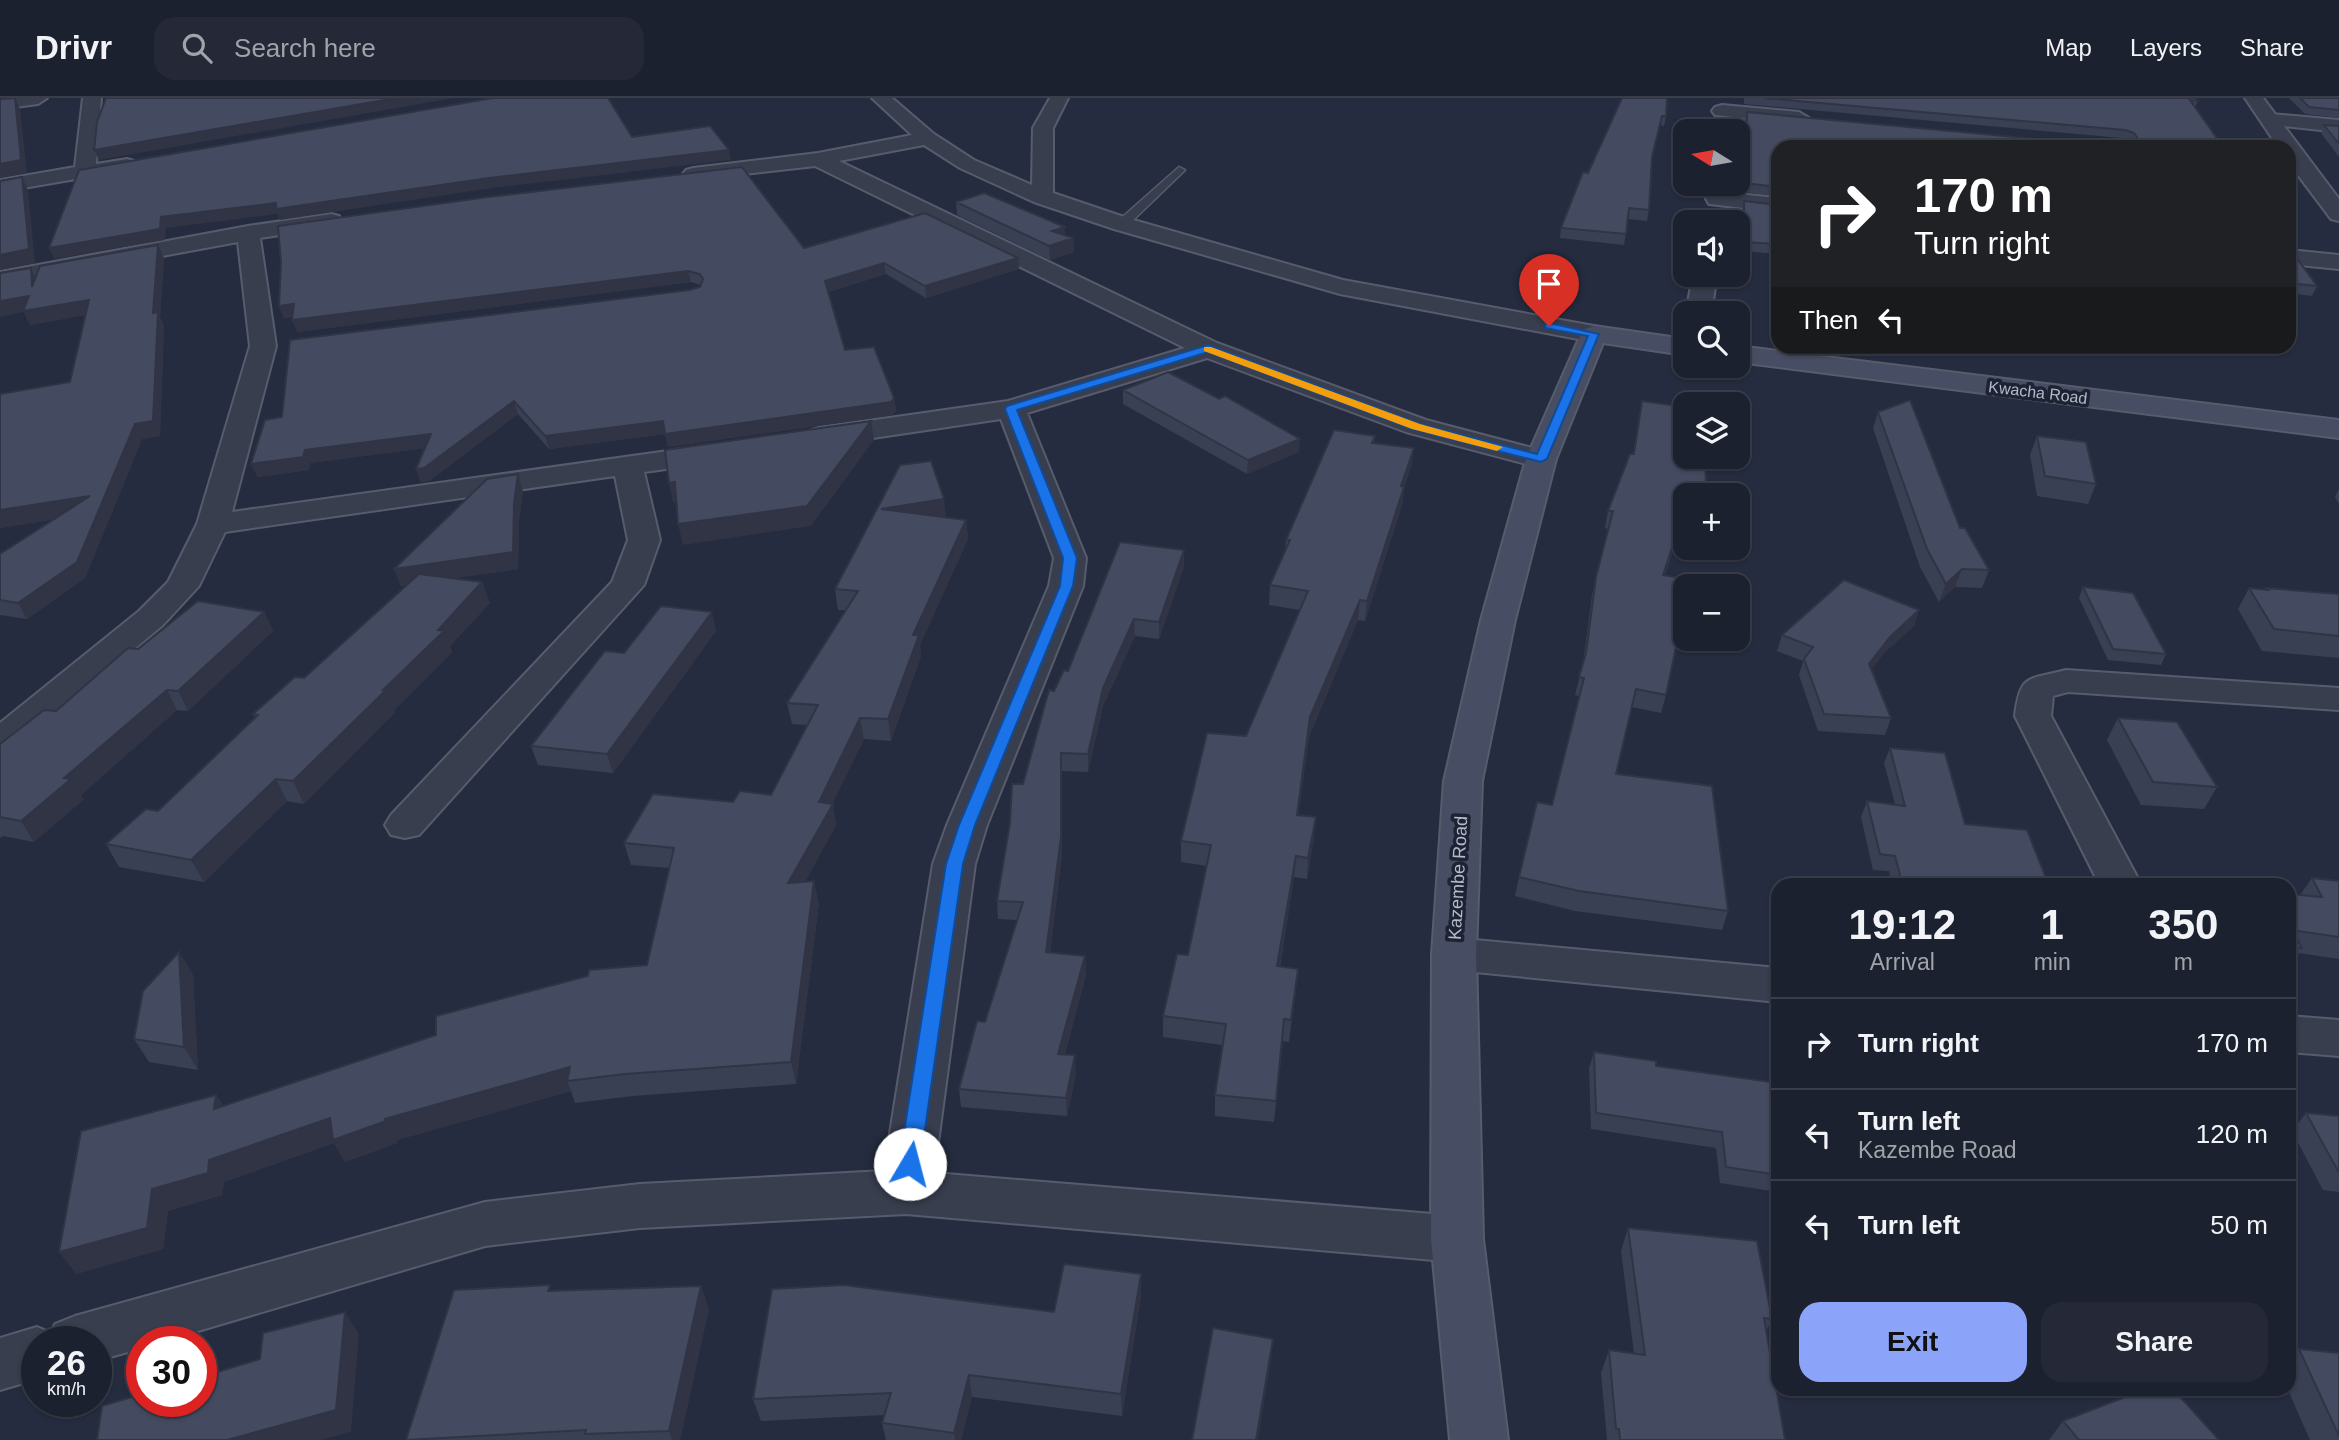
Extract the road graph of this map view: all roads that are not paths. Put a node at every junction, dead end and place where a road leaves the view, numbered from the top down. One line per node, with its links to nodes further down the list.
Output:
1 (38, 98): 6 (street)
2 (92, 98): 17 (street)
3 (881, 98): 11 (street)
4 (1059, 98): 21 (street)
5 (2254, 98): 9 (street)
6 (0, 103)
7 (1722, 113): 8 (street)
8 (1819, 120)
9 (2271, 120): 10 (street); 12 (street)
10 (2339, 125)
11 (927, 138): 13 (street); 21 (street)
12 (2282, 140)
13 (818, 159): 18 (street); 32 (street)
14 (152, 161): 17 (street)
15 (2296, 161): 23 (street)
16 (1179, 170): 25 (lane)
17 (85, 172): 19 (street)
18 (668, 177)
19 (0, 186)
20 (1739, 196): 22 (street)
21 (1042, 197): 25 (street)
22 (1771, 203)
23 (2337, 210)
24 (356, 218): 26 (street)
25 (1122, 224): 30 (street)
26 (248, 233): 29 (street); 40 (street)
27 (2296, 258): 28 (street)
28 (2339, 262)
29 (0, 279)
30 (1594, 334): 31 (main road); 38 (main road, Kazembe Road)
31 (1673, 345)
32 (1208, 349): 34 (street); 38 (street)
33 (1750, 355): 35 (main road, Kwacha Road)
34 (1011, 409): 36 (street); 49 (street)
35 (2339, 429)
36 (792, 441)
37 (751, 448): 39 (street)
38 (1541, 459): 45 (main road, Kazembe Road)
39 (628, 466): 40 (street); 43 (street)
40 (213, 524): 42 (street)
41 (2339, 699): 44 (street)
42 (0, 742)
43 (405, 825)
44 (2117, 878)
45 (1454, 954): 46 (street); 50 (main road, Kazembe Road)
46 (1771, 984)
47 (2296, 1035): 48 (street)
48 (2339, 1038)
49 (906, 1192): 50 (street); 51 (street)
50 (1457, 1239): 54 (main road, Kazembe Road)
51 (112, 1331)
52 (21, 1358): 53 (street)
53 (0, 1364)
54 (1479, 1440)

